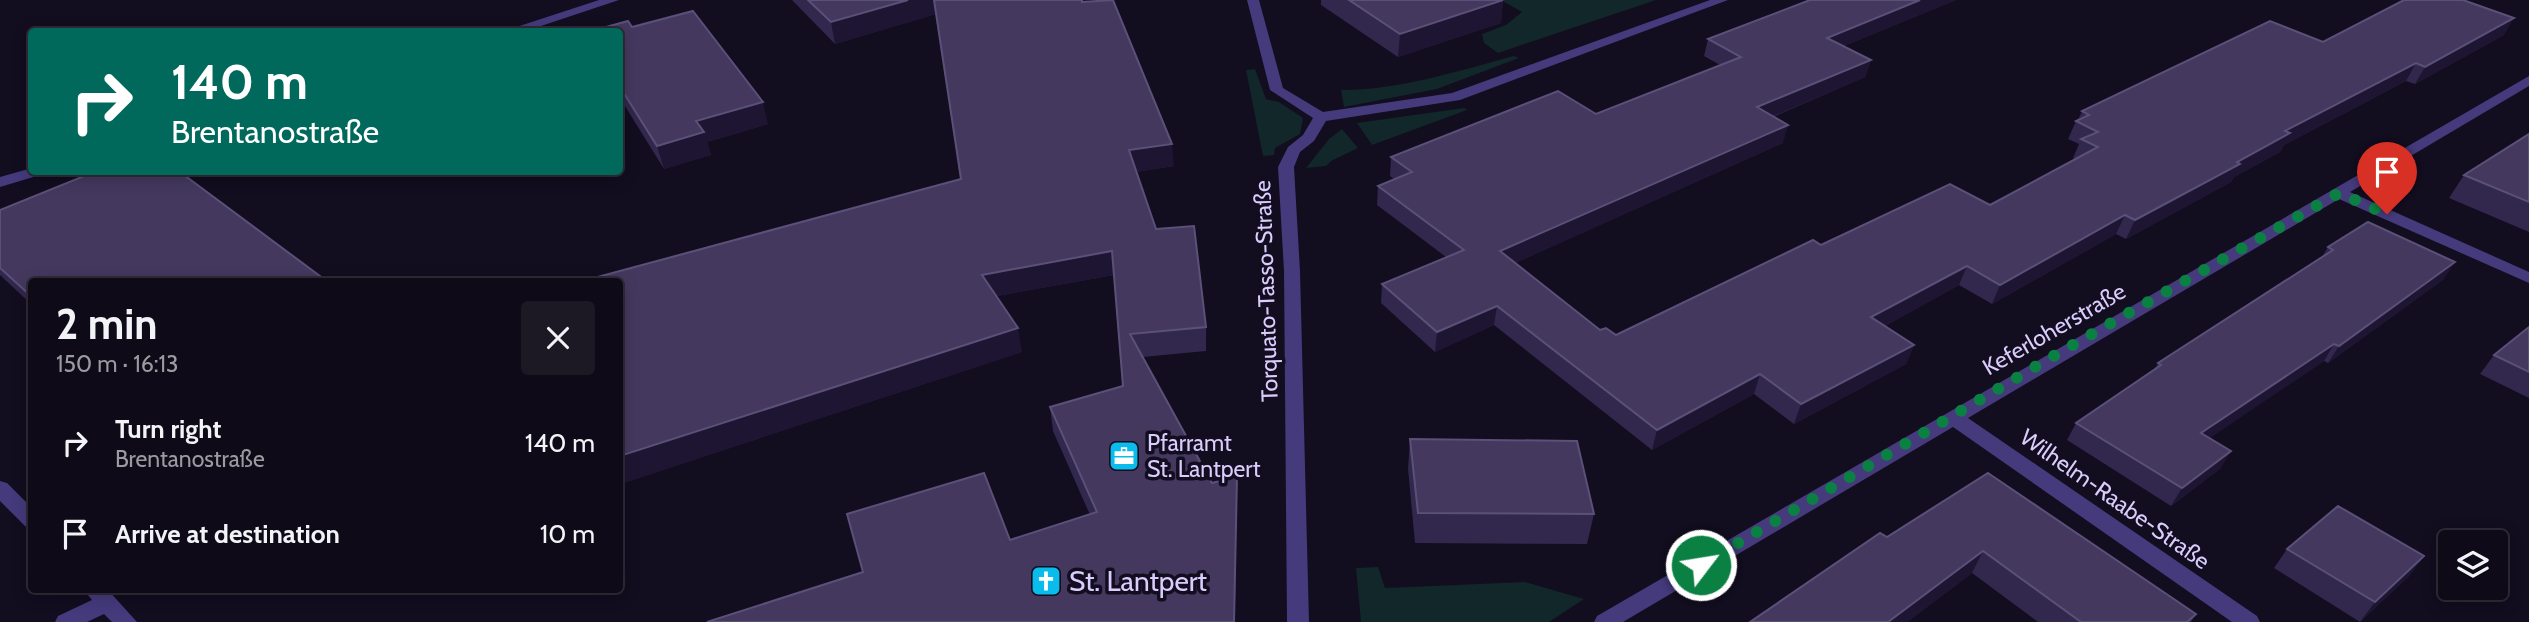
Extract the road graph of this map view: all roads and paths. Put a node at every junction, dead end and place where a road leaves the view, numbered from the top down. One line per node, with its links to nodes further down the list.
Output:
1 (613, 0): 4 (street)
2 (1253, 0): 6 (street)
3 (1722, 0): 6 (street)
4 (520, 28)
5 (2529, 80): 9 (street, Keferloherstraße)
6 (1321, 117): 17 (street, Torquato-Tasso-Straße)
7 (28, 174): 8 (street)
8 (0, 182)
9 (2339, 193): 10 (street); 11 (street, Keferloherstraße)
10 (2529, 278)
11 (1952, 417): 18 (street, Keferloherstraße); 19 (street, Wilhelm-Raabe-Straße)
12 (0, 488): 13 (street)
13 (28, 518)
14 (101, 596): 15 (street); 16 (street)
15 (66, 622)
16 (126, 622)
17 (1298, 622)
18 (1605, 622)
19 (2249, 622)

